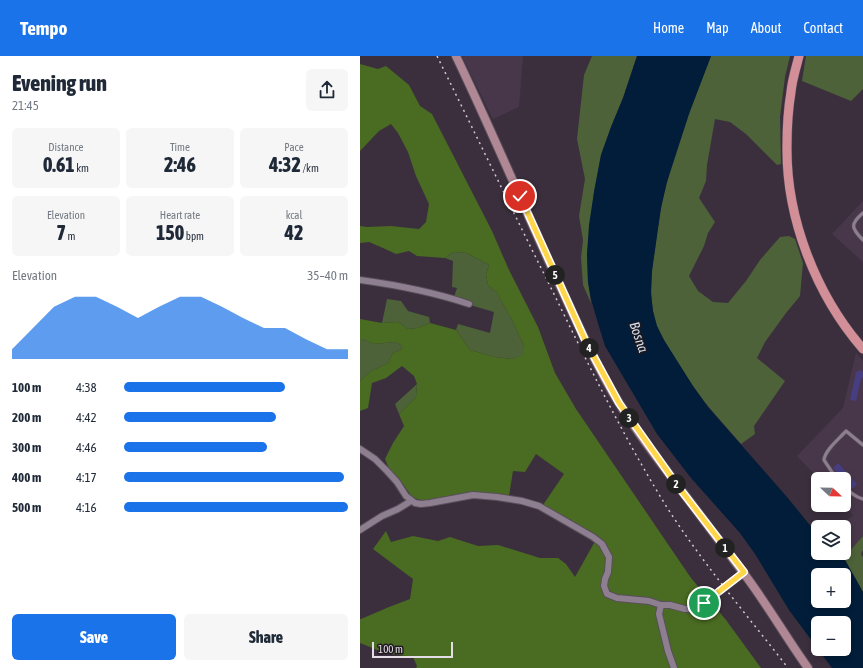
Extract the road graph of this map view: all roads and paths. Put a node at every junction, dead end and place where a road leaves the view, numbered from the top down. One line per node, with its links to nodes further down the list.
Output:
1 (456, 56): 15 (main road)
2 (799, 56): 7 (main road)
3 (863, 212): 4 (lane)
4 (863, 240)
5 (360, 280): 6 (street)
6 (469, 304)
7 (863, 349)
8 (863, 446): 10 (lane)
9 (360, 449): 13 (street)
10 (832, 472)
11 (851, 494): 12 (lane)
12 (863, 499)
13 (411, 501): 14 (street); 16 (street)
14 (360, 530)
15 (744, 572): 16 (street); 18 (main road)
16 (661, 605): 17 (street)
17 (674, 668)
18 (808, 668)

